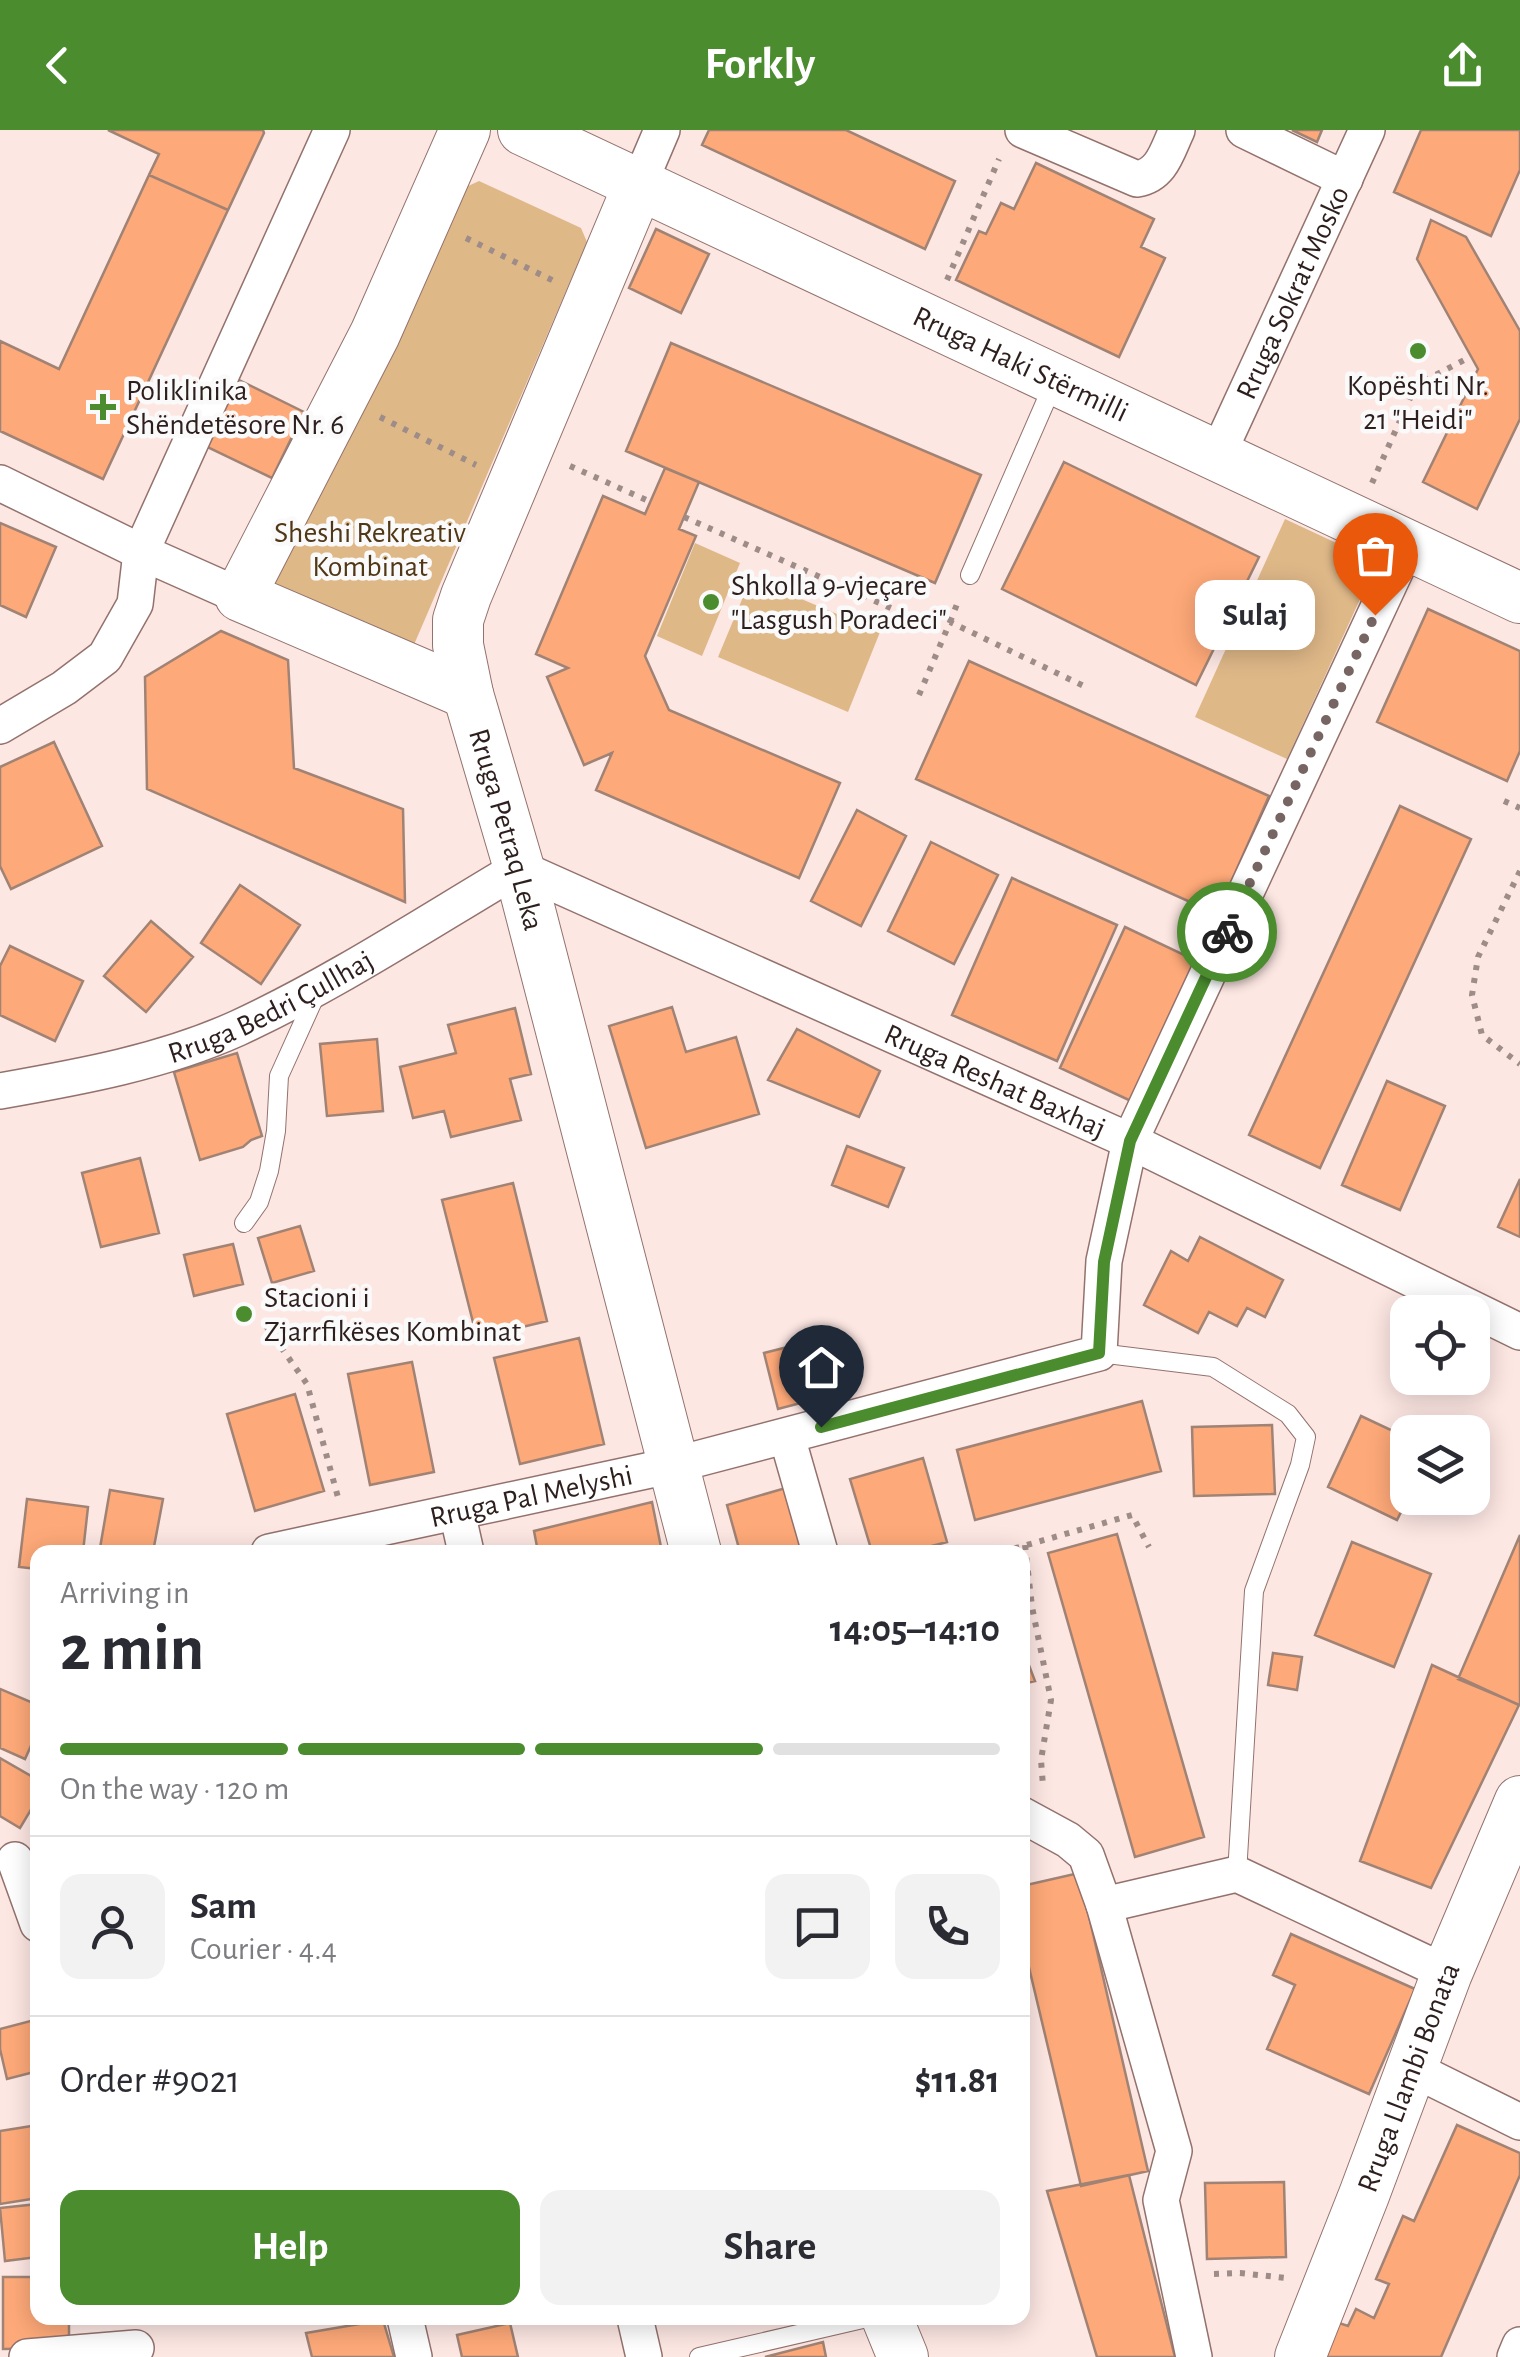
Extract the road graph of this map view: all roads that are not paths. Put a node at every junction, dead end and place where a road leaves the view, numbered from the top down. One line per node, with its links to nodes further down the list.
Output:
1 (332, 130): 15 (street)
2 (465, 130): 17 (street)
3 (523, 130): 10 (street, Rruga Haki Stërmilli)
4 (662, 130): 10 (street, Rruga Petraq Leka)
5 (1177, 130): 8 (street)
6 (1244, 130): 9 (street)
7 (1367, 130): 9 (street, Rruga Sokrat Mosko)
8 (1014, 139)
9 (1344, 179): 12 (street, Rruga Sokrat Mosko)
10 (639, 184): 11 (street, Rruga Haki Stërmilli); 19 (street, Rruga Petraq Leka)
11 (1055, 380): 12 (street, Rruga Haki Stërmilli); 16 (lane)
12 (1217, 456): 14 (street, Rruga Haki Stërmilli)
13 (0, 484): 15 (street)
14 (1407, 546): 18 (street, Rruga Haki Stërmilli); 24 (street)
15 (141, 552): 17 (street); 20 (street)
16 (970, 575)
17 (240, 596): 19 (street)
18 (1520, 598)
19 (468, 694): 21 (street, Rruga Petraq Leka)
20 (0, 726)
21 (519, 868): 22 (street, Rruga Bedri Çullhaj); 24 (street, Rruga Reshat Baxhaj); 29 (street, Rruga Petraq Leka)
22 (320, 987): 23 (street, Rruga Bedri Çullhaj); 25 (lane)
23 (0, 1090)
24 (1130, 1141): 26 (street, Rruga Reshat Baxhaj); 27 (street)
25 (244, 1223)
26 (1520, 1332)
27 (1099, 1353): 28 (street, Rruga Pal Melyshi); 38 (lane)
28 (786, 1437): 29 (street, Rruga Pal Melyshi); 34 (street)
29 (674, 1465): 30 (street, Rruga Pal Melyshi); 33 (street, Rruga Petraq Leka)
30 (457, 1512): 31 (street, Rruga Pal Melyshi); 32 (street)
31 (303, 1545)
32 (464, 1545)
33 (694, 1545)
34 (818, 1545)
35 (1520, 1801): 41 (street, Rruga Llambi Bonata)
36 (1034, 1822): 40 (street)
37 (18, 1847): 39 (street)
38 (1237, 1874): 40 (street); 41 (street)
39 (30, 1893)
40 (1104, 1904): 55 (street)
41 (1447, 1973): 42 (street, Rruga Llambi Bonata)
42 (1411, 2068): 43 (street); 56 (street, Rruga Llambi Bonata)
43 (1520, 2122)
44 (407, 2325): 51 (street)
45 (637, 2325): 52 (street)
46 (838, 2325): 53 (lane)
47 (890, 2325): 54 (street)
48 (135, 2341): 50 (street)
49 (1520, 2345): 57 (street)
50 (28, 2357)
51 (414, 2357)
52 (644, 2357)
53 (699, 2357)
54 (902, 2357)
55 (1194, 2357)
56 (1300, 2357)
57 (1514, 2357)

